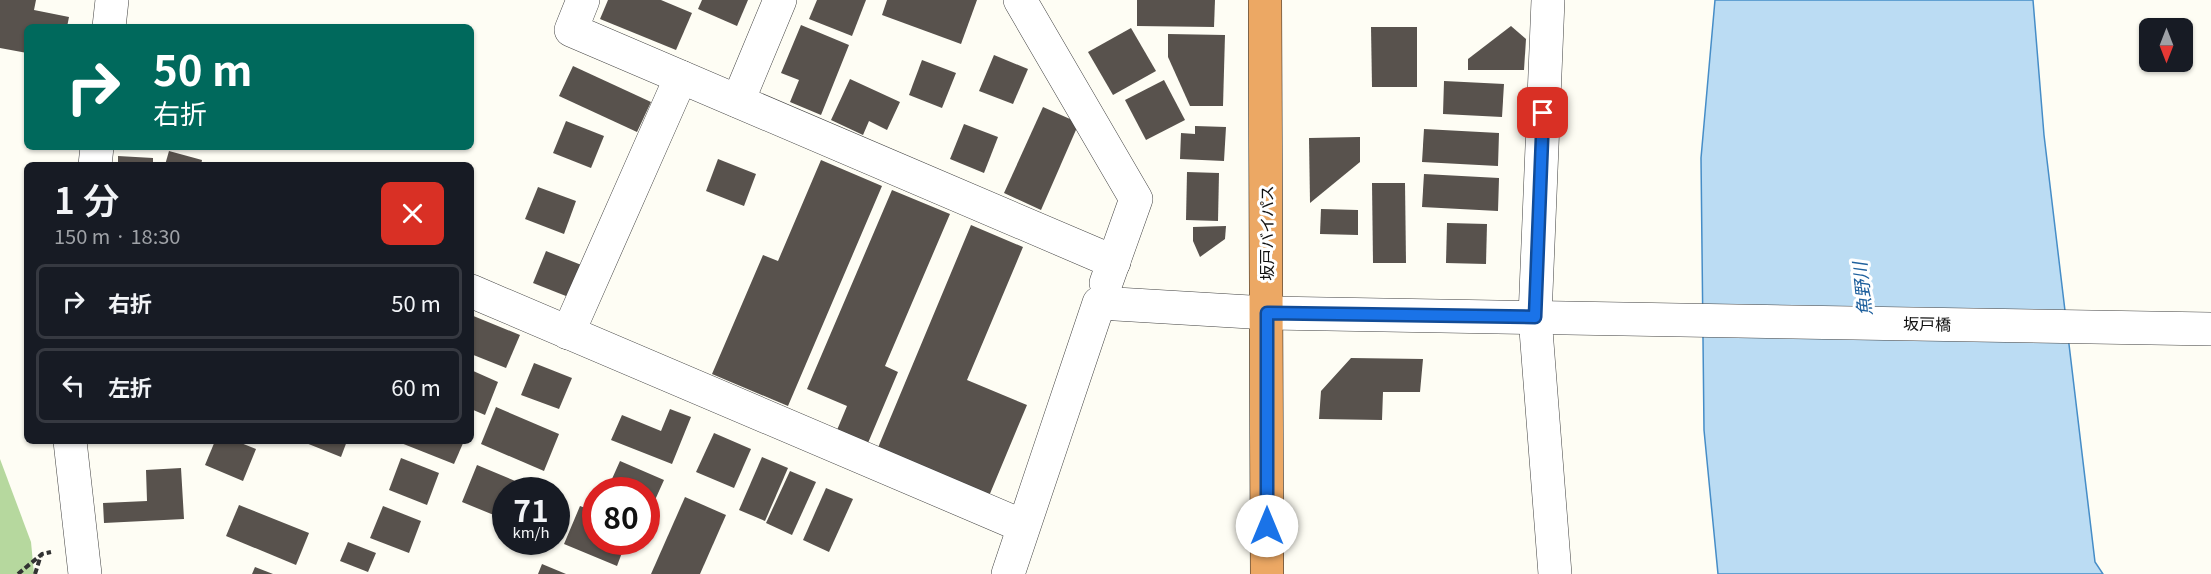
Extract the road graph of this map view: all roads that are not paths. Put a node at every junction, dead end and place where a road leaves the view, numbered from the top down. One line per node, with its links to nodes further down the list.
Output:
1 (112, 0): 7 (street)
2 (583, 0): 8 (street)
3 (780, 0): 9 (street)
4 (1020, 0): 10 (street)
5 (1265, 0): 13 (highway, 坂戸バイパス)
6 (1548, 0): 14 (street)
7 (110, 24)
8 (681, 77): 9 (street); 16 (street)
9 (738, 101): 10 (street)
10 (1114, 262): 12 (street)
11 (474, 292): 16 (street)
12 (1099, 303): 13 (street, 坂戸橋); 18 (street)
13 (1267, 313): 14 (street, 坂戸橋); 21 (highway, 坂戸バイパス)
14 (1535, 317): 15 (street, 坂戸橋); 22 (street)
15 (2211, 329)
16 (568, 333): 18 (street)
17 (70, 444): 19 (street)
18 (1023, 526): 20 (street)
19 (85, 574)
20 (1008, 574)
21 (1267, 574)
22 (1555, 574)

